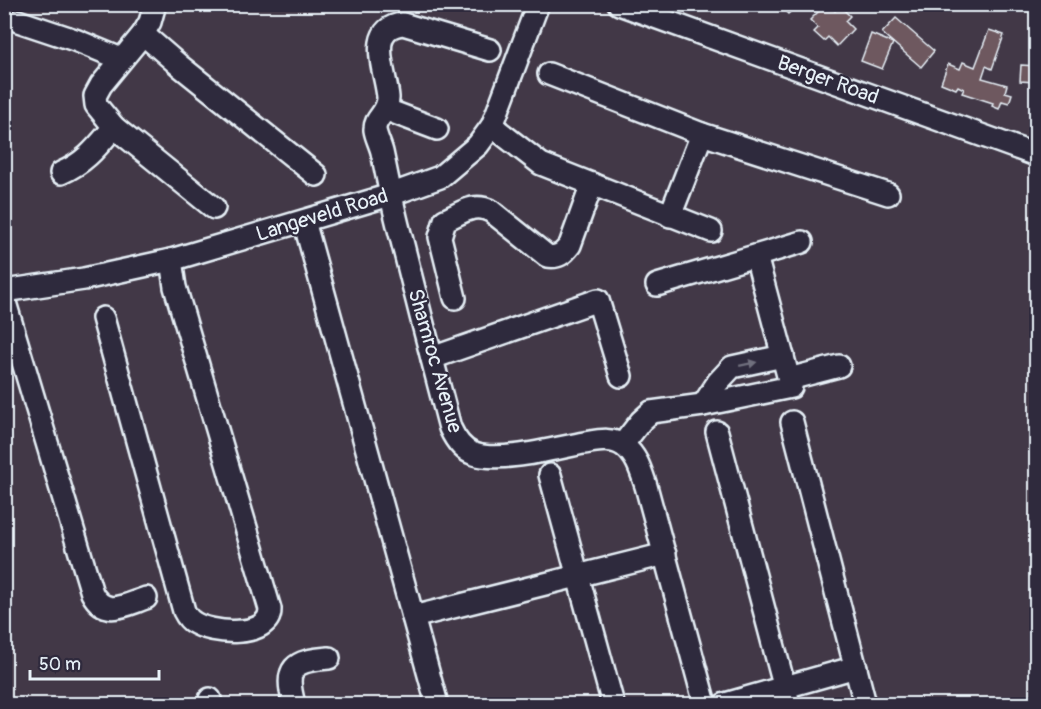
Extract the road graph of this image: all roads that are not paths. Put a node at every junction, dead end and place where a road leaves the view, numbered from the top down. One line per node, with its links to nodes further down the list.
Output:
1 (155, 4): 5 (street)
2 (538, 4): 10 (street, Langeveld Road)
3 (619, 4): 14 (street, Berger Road)
4 (18, 21): 7 (street)
5 (143, 34): 7 (street); 16 (street)
6 (490, 50): 9 (street)
7 (121, 58): 11 (street)
8 (549, 74): 13 (street)
9 (387, 110): 12 (street); 19 (street, Shamroc Avenue)
10 (492, 126): 17 (street); 19 (street, Langeveld Road)
11 (114, 128): 15 (street); 20 (street)
12 (438, 129)
13 (702, 134): 18 (street); 21 (street)
14 (1036, 155)
15 (61, 172)
16 (316, 175)
17 (592, 184): 21 (street); 29 (street)
18 (888, 194)
19 (390, 195): 22 (street, Langeveld Road); 34 (street, Shamroc Avenue)
20 (214, 208)
21 (670, 216): 23 (street)
22 (304, 221): 26 (street, Langeveld Road); 46 (street)
23 (711, 231)
24 (802, 242): 25 (street)
25 (756, 256): 27 (street); 33 (street)
26 (171, 260): 28 (street, Langeveld Road); 31 (street)
27 (657, 285)
28 (4, 291)
29 (454, 298)
30 (4, 299): 32 (street)
31 (103, 318)
32 (9, 331): 45 (street)
33 (783, 356): 37 (street); 38 (street, one-way to 33)
34 (432, 358): 36 (street); 41 (street, Shamroc Avenue)
35 (839, 366): 37 (street)
36 (621, 376)
37 (790, 383): 38 (street)
38 (703, 405): 41 (street)
39 (792, 422): 48 (street)
40 (717, 432): 49 (street)
41 (623, 444): 43 (street)
42 (550, 475): 44 (street)
43 (665, 554): 44 (street); 53 (street)
44 (578, 577): 46 (street); 52 (street)
45 (146, 598)
46 (413, 617): 51 (street)
47 (329, 658): 50 (street)
48 (856, 667): 49 (street); 55 (street)
49 (786, 696): 54 (street)
50 (294, 705)
51 (437, 705)
52 (613, 705)
53 (705, 705)
54 (724, 705)
55 (866, 705)

